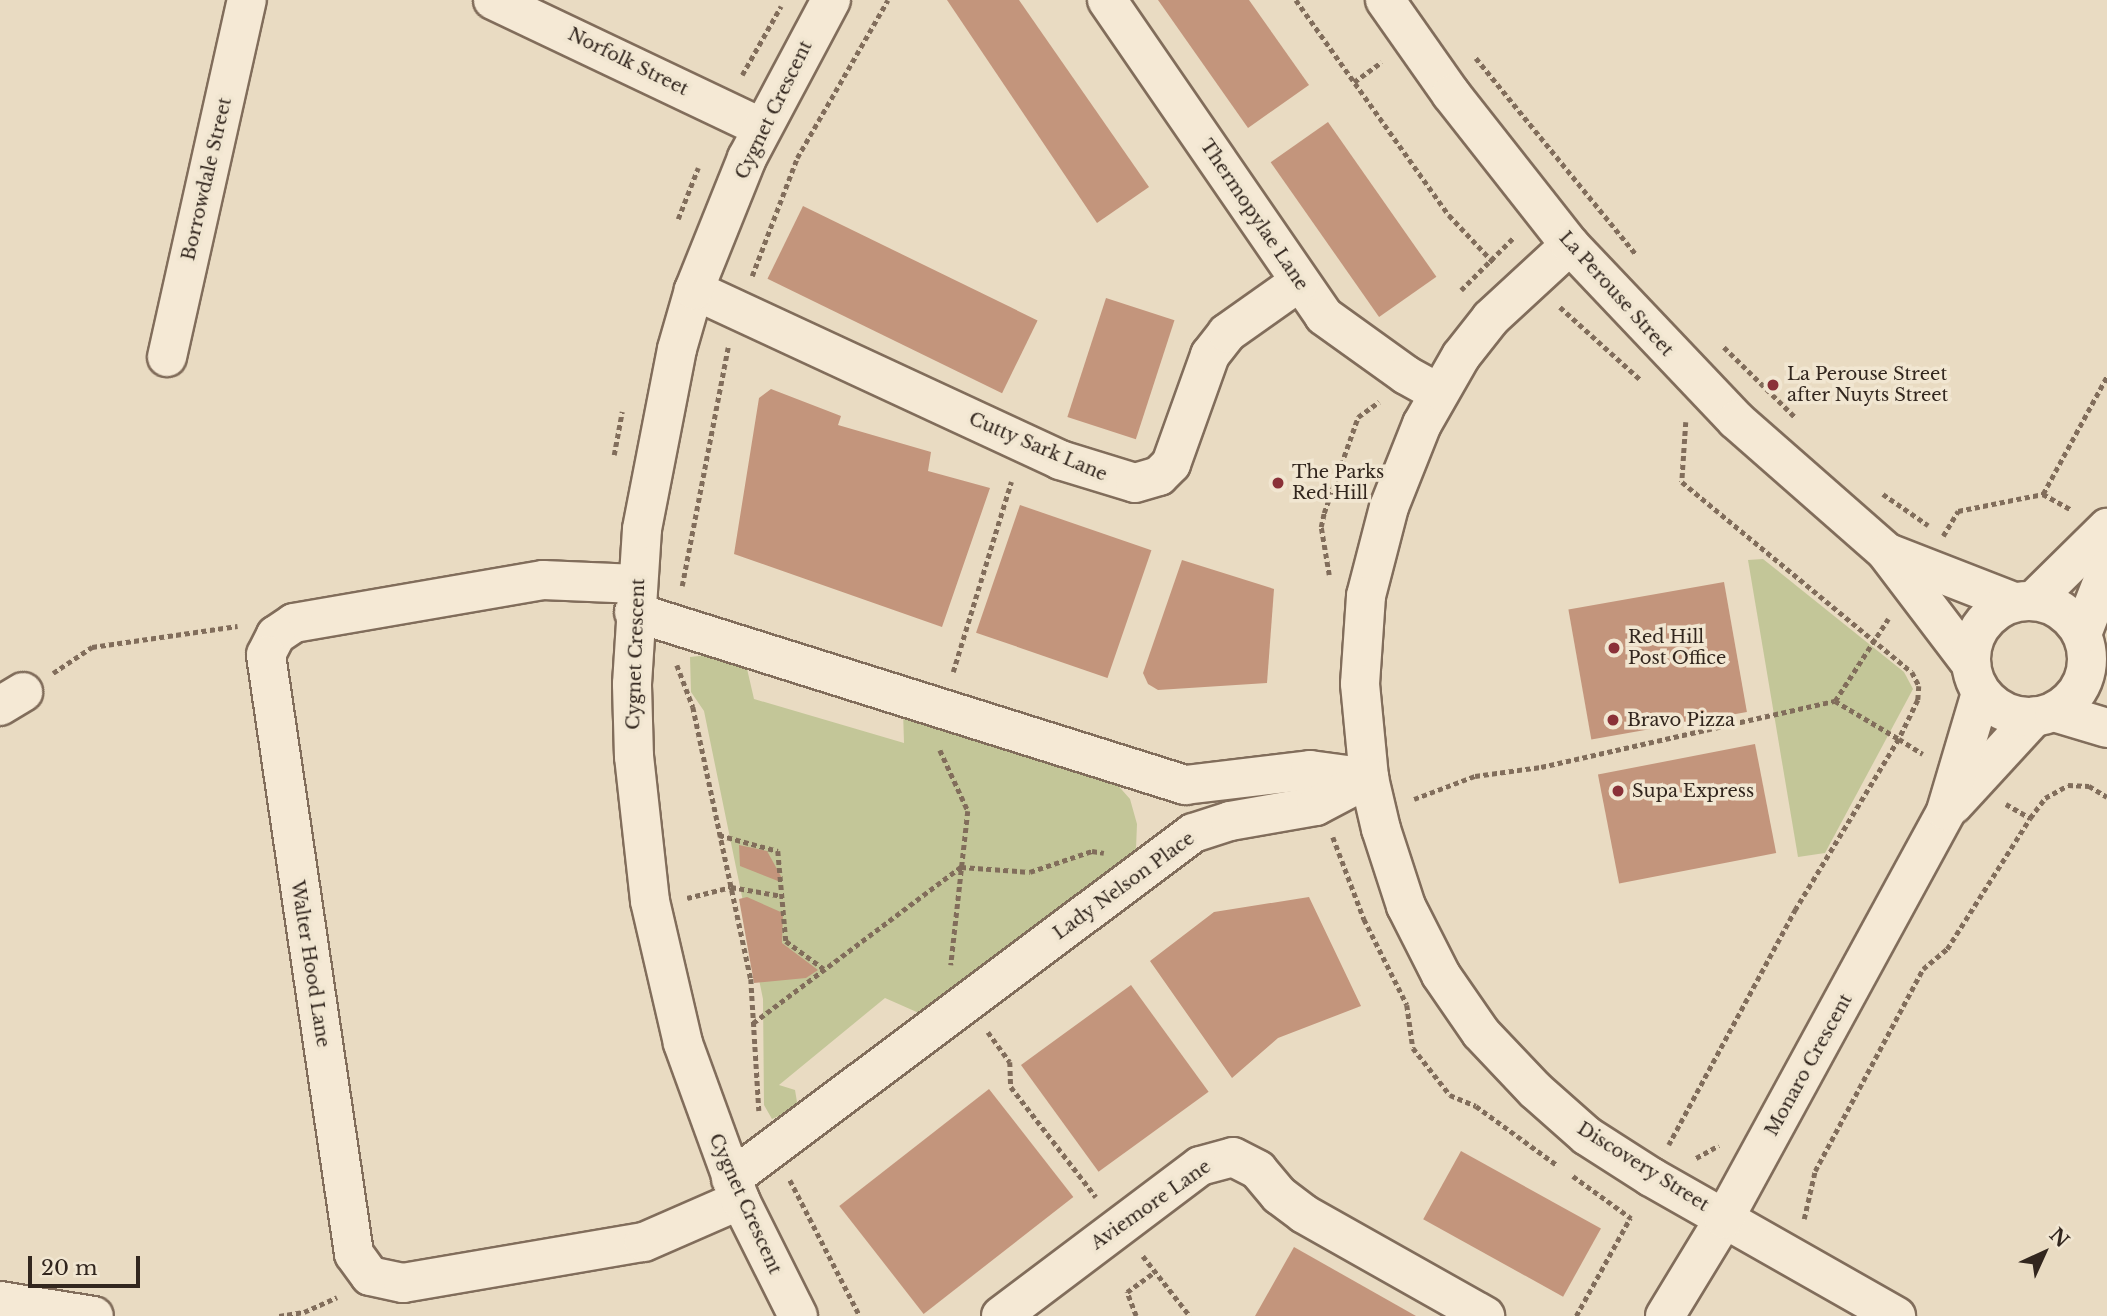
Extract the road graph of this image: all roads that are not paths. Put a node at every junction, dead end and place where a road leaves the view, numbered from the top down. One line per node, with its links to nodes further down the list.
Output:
1 (247, 0): 10 (street, Borrowdale Street)
2 (493, 0): 6 (street, Norfolk Street)
3 (831, 0): 6 (street, Cygnet Crescent)
4 (1107, 0): 8 (street, Thermopylae Lane)
5 (1385, 0): 7 (street, La Perouse Street)
6 (761, 127): 9 (street, Cygnet Crescent)
7 (1570, 244): 11 (street, Discovery Street); 13 (street, La Perouse Street)
8 (1300, 282): 9 (street, Cutty Sark Lane); 11 (street, Thermopylae Lane)
9 (694, 290): 15 (street, Cygnet Crescent)
10 (167, 357)
11 (1422, 384): 21 (street, Discovery Street)
12 (2107, 528): 16 (street)
13 (1886, 552): 16 (street, La Perouse Street); 18 (street, La Perouse Street)
14 (2107, 570): 17 (street)
15 (636, 598): 21 (street); 23 (street, Cygnet Crescent); 23 (street, Walter Hood Lane)
16 (2024, 601): 17 (street); 18 (street)
17 (2092, 661): 19 (street)
18 (1976, 678): 19 (street); 22 (street, Monaro Crescent)
19 (2044, 715): 20 (street); 22 (street, Monaro Crescent)
20 (2107, 728)
21 (1369, 778): 23 (street, Lady Nelson Place); 24 (street, Discovery Street)
22 (1965, 779): 24 (street, Monaro Crescent)
23 (736, 1190): 27 (street, Cygnet Crescent)
24 (1724, 1219): 30 (street, Monaro Crescent); 31 (street, Discovery Street)
25 (0, 1301): 26 (street)
26 (93, 1316)
27 (798, 1316)
28 (1001, 1316): 29 (street, Aviemore Lane)
29 (1485, 1316)
30 (1665, 1316)
31 (1896, 1316)

